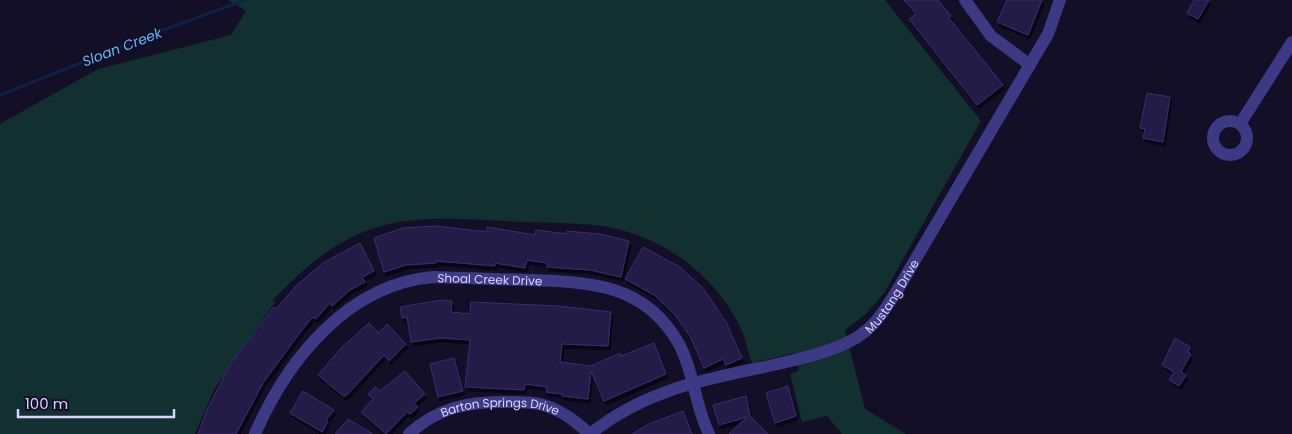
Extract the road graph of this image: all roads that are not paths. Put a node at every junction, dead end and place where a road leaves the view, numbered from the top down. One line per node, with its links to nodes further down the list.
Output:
1 (965, 0): 4 (street)
2 (1060, 0): 4 (street, Mustang Drive)
3 (1292, 42): 5 (street)
4 (1030, 65): 6 (street, Mustang Drive)
5 (1240, 124)
6 (691, 383): 7 (street, Shoal Creek Drive); 9 (street, Mustang Drive); 10 (street, Shoal Creek Drive)
7 (255, 434)
8 (409, 434): 9 (street, Barton Springs Drive)
9 (590, 434)
10 (709, 434)

